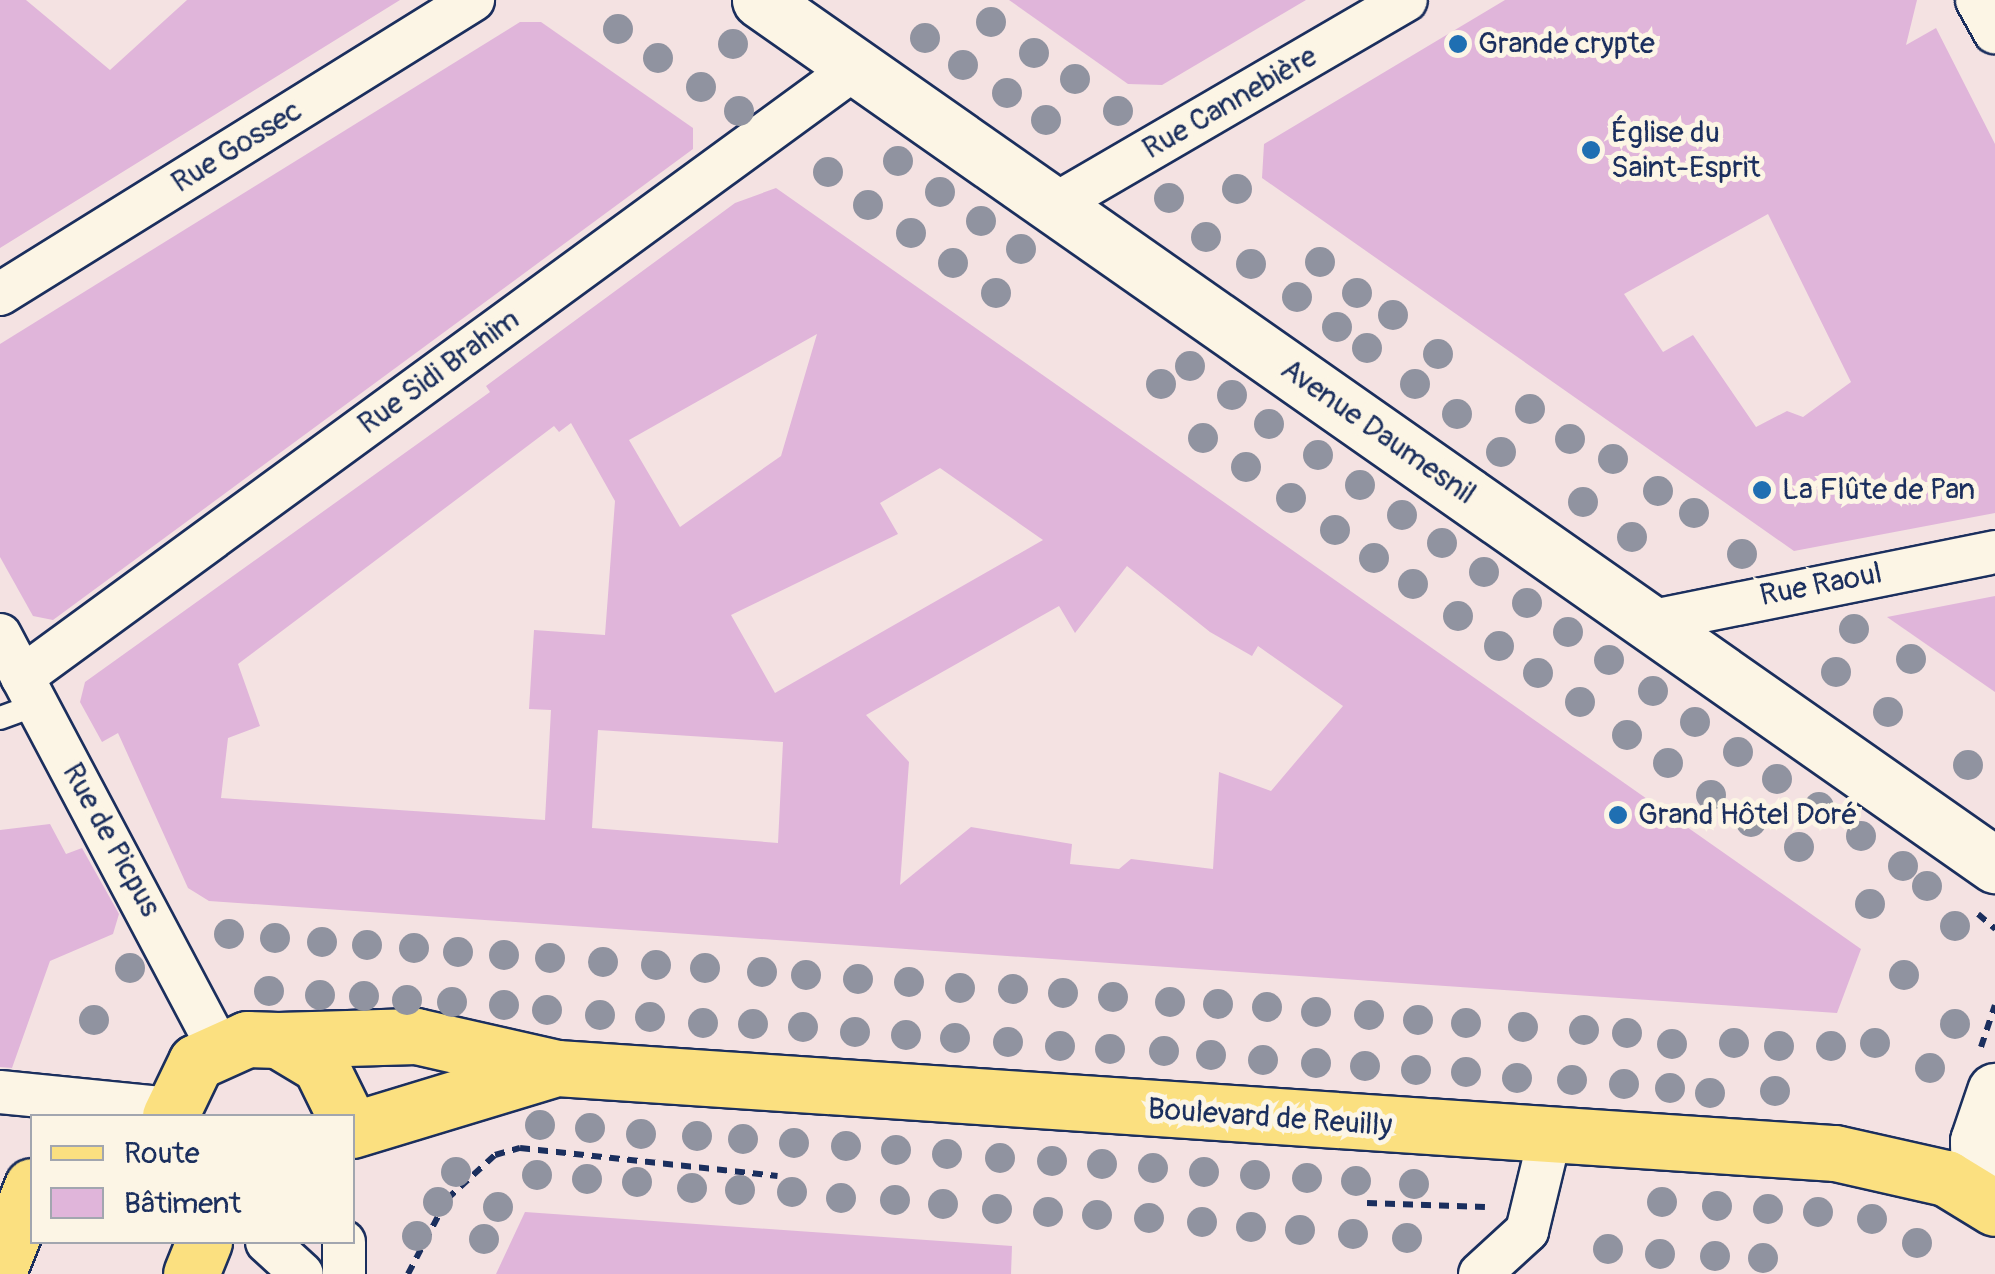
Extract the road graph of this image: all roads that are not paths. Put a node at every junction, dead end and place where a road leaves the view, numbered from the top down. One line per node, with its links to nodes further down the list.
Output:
1 (474, 0): 8 (street, Rue Gossec)
2 (760, 0): 6 (main road, Avenue Daumesnil)
3 (1406, 0): 7 (street, Rue Cannebière)
4 (1977, 0): 5 (street)
5 (1995, 32)
6 (855, 68): 7 (main road, Avenue Daumesnil); 12 (street, Rue Sidi Brahim)
7 (1054, 205): 10 (main road, Avenue Daumesnil)
8 (0, 294)
9 (1995, 552): 10 (street, Rue Raoul)
10 (1648, 622): 13 (main road, Avenue Daumesnil)
11 (0, 636): 12 (street, Rue de Picpus)
12 (19, 700): 15 (street, Rue de Picpus)
13 (1995, 865)
14 (278, 1040): 15 (main road); 16 (main road, Boulevard de Reuilly); 20 (main road)
15 (218, 1047): 19 (main road)
16 (556, 1068): 21 (main road, Boulevard de Reuilly); 22 (main road, Boulevard de Reuilly)
17 (1995, 1091): 24 (main road)
18 (0, 1092): 19 (street)
19 (164, 1114)
20 (344, 1114)
21 (355, 1129)
22 (1550, 1136): 24 (main road, Boulevard de Reuilly); 32 (street)
23 (30, 1191): 28 (main road)
24 (1987, 1201)
25 (203, 1244): 29 (main road)
26 (268, 1244): 30 (street)
27 (344, 1244): 31 (street)
28 (0, 1267)
29 (192, 1274)
30 (302, 1274)
31 (344, 1274)
32 (1480, 1274)

